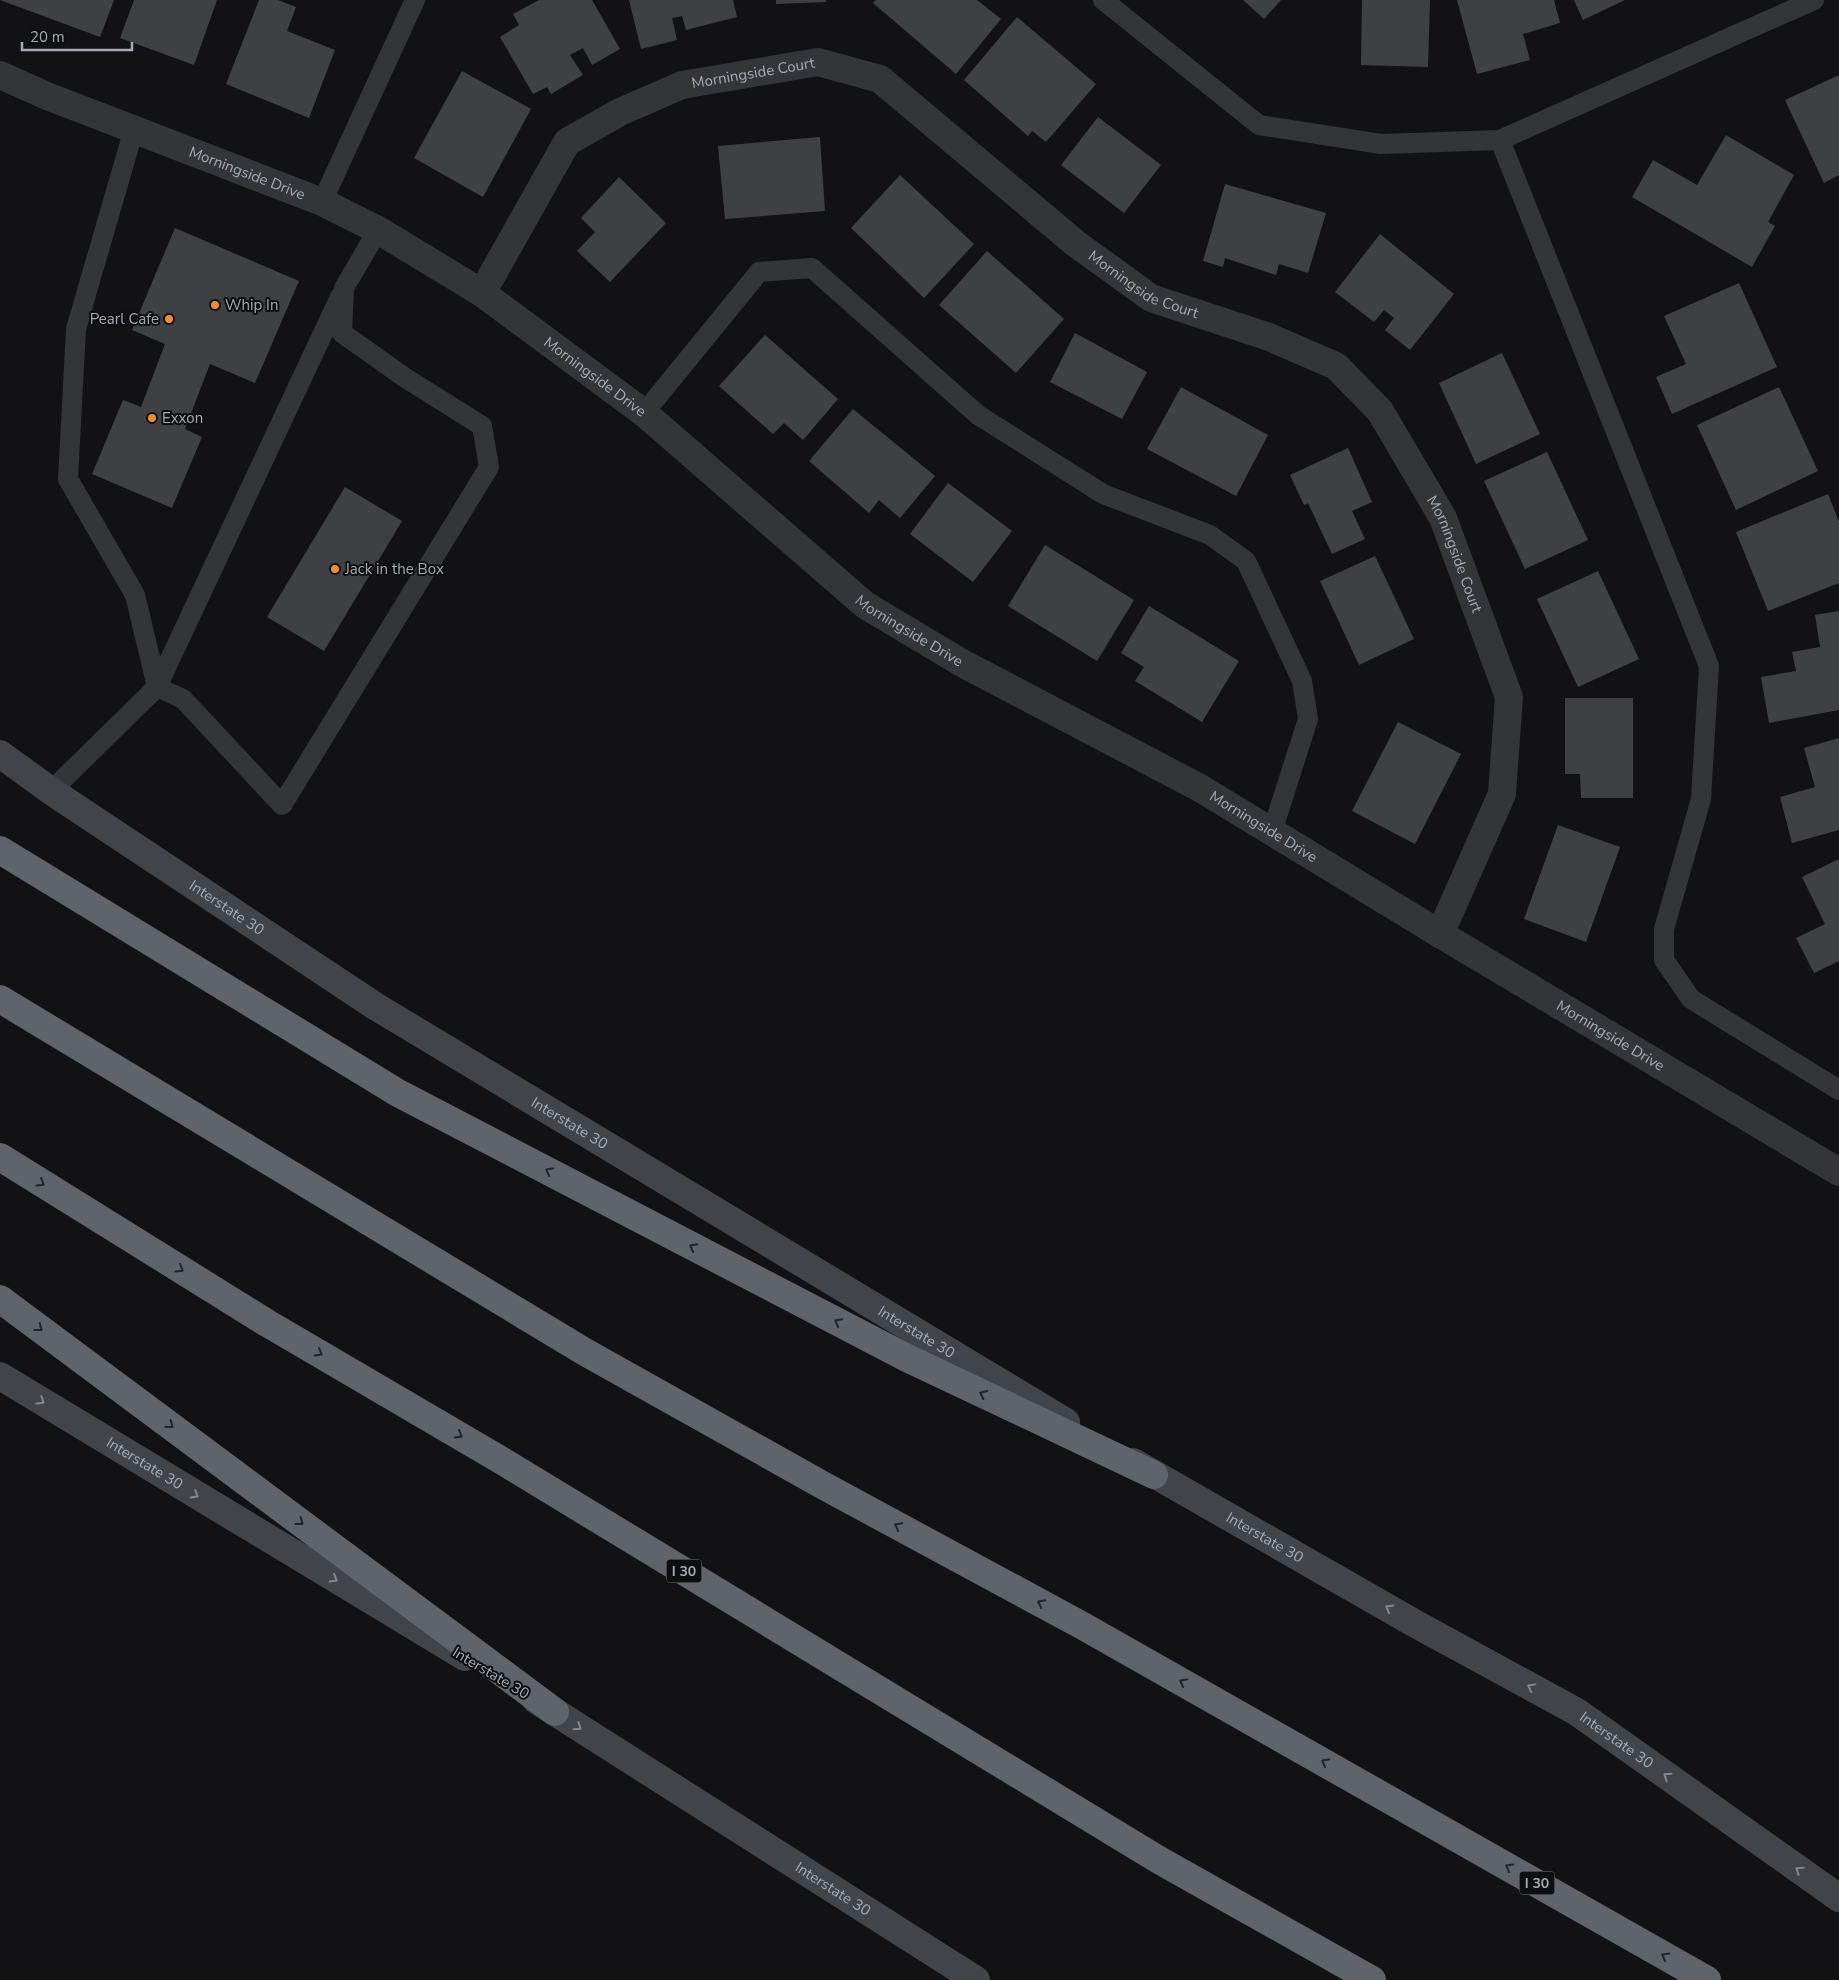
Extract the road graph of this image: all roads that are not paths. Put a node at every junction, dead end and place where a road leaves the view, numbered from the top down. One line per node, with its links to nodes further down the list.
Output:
1 (415, 0): 7 (lane)
2 (1103, 0): 6 (lane)
3 (1814, 0): 6 (lane)
4 (0, 75): 5 (street, Morningside Drive)
5 (134, 129): 7 (street, Morningside Drive); 12 (lane)
6 (1500, 140): 19 (lane)
7 (322, 202): 8 (street, Morningside Drive)
8 (378, 230): 9 (lane); 10 (street, Morningside Drive)
9 (344, 288): 12 (lane); 12 (lane)
10 (482, 293): 11 (street, Morningside Drive); 17 (street, Morningside Court)
11 (644, 413): 15 (street, Morningside Drive); 15 (lane)
12 (157, 687): 14 (lane)
13 (0, 754): 14 (main road, Interstate 30)
14 (50, 791): 24 (main road, Interstate 30)
15 (1272, 832): 17 (street, Morningside Drive)
16 (0, 850): 24 (highway, one-way to 16)
17 (1440, 934): 21 (street, Morningside Drive)
18 (0, 998): 30 (highway, I 30, one-way to 18)
19 (1839, 1090)
20 (0, 1157): 29 (highway, I 30, one-way to 29)
21 (1839, 1172)
22 (0, 1299): 25 (highway, one-way to 25)
23 (0, 1376): 25 (main road, Interstate 30, one-way to 25)
24 (1154, 1475): 26 (main road, Interstate 30, one-way to 24)
25 (555, 1712): 27 (main road, Interstate 30, one-way to 27)
26 (1839, 1898)
27 (949, 1970): 28 (main road, Interstate 30)
28 (976, 1980)
29 (1372, 1980)
30 (1707, 1980)

